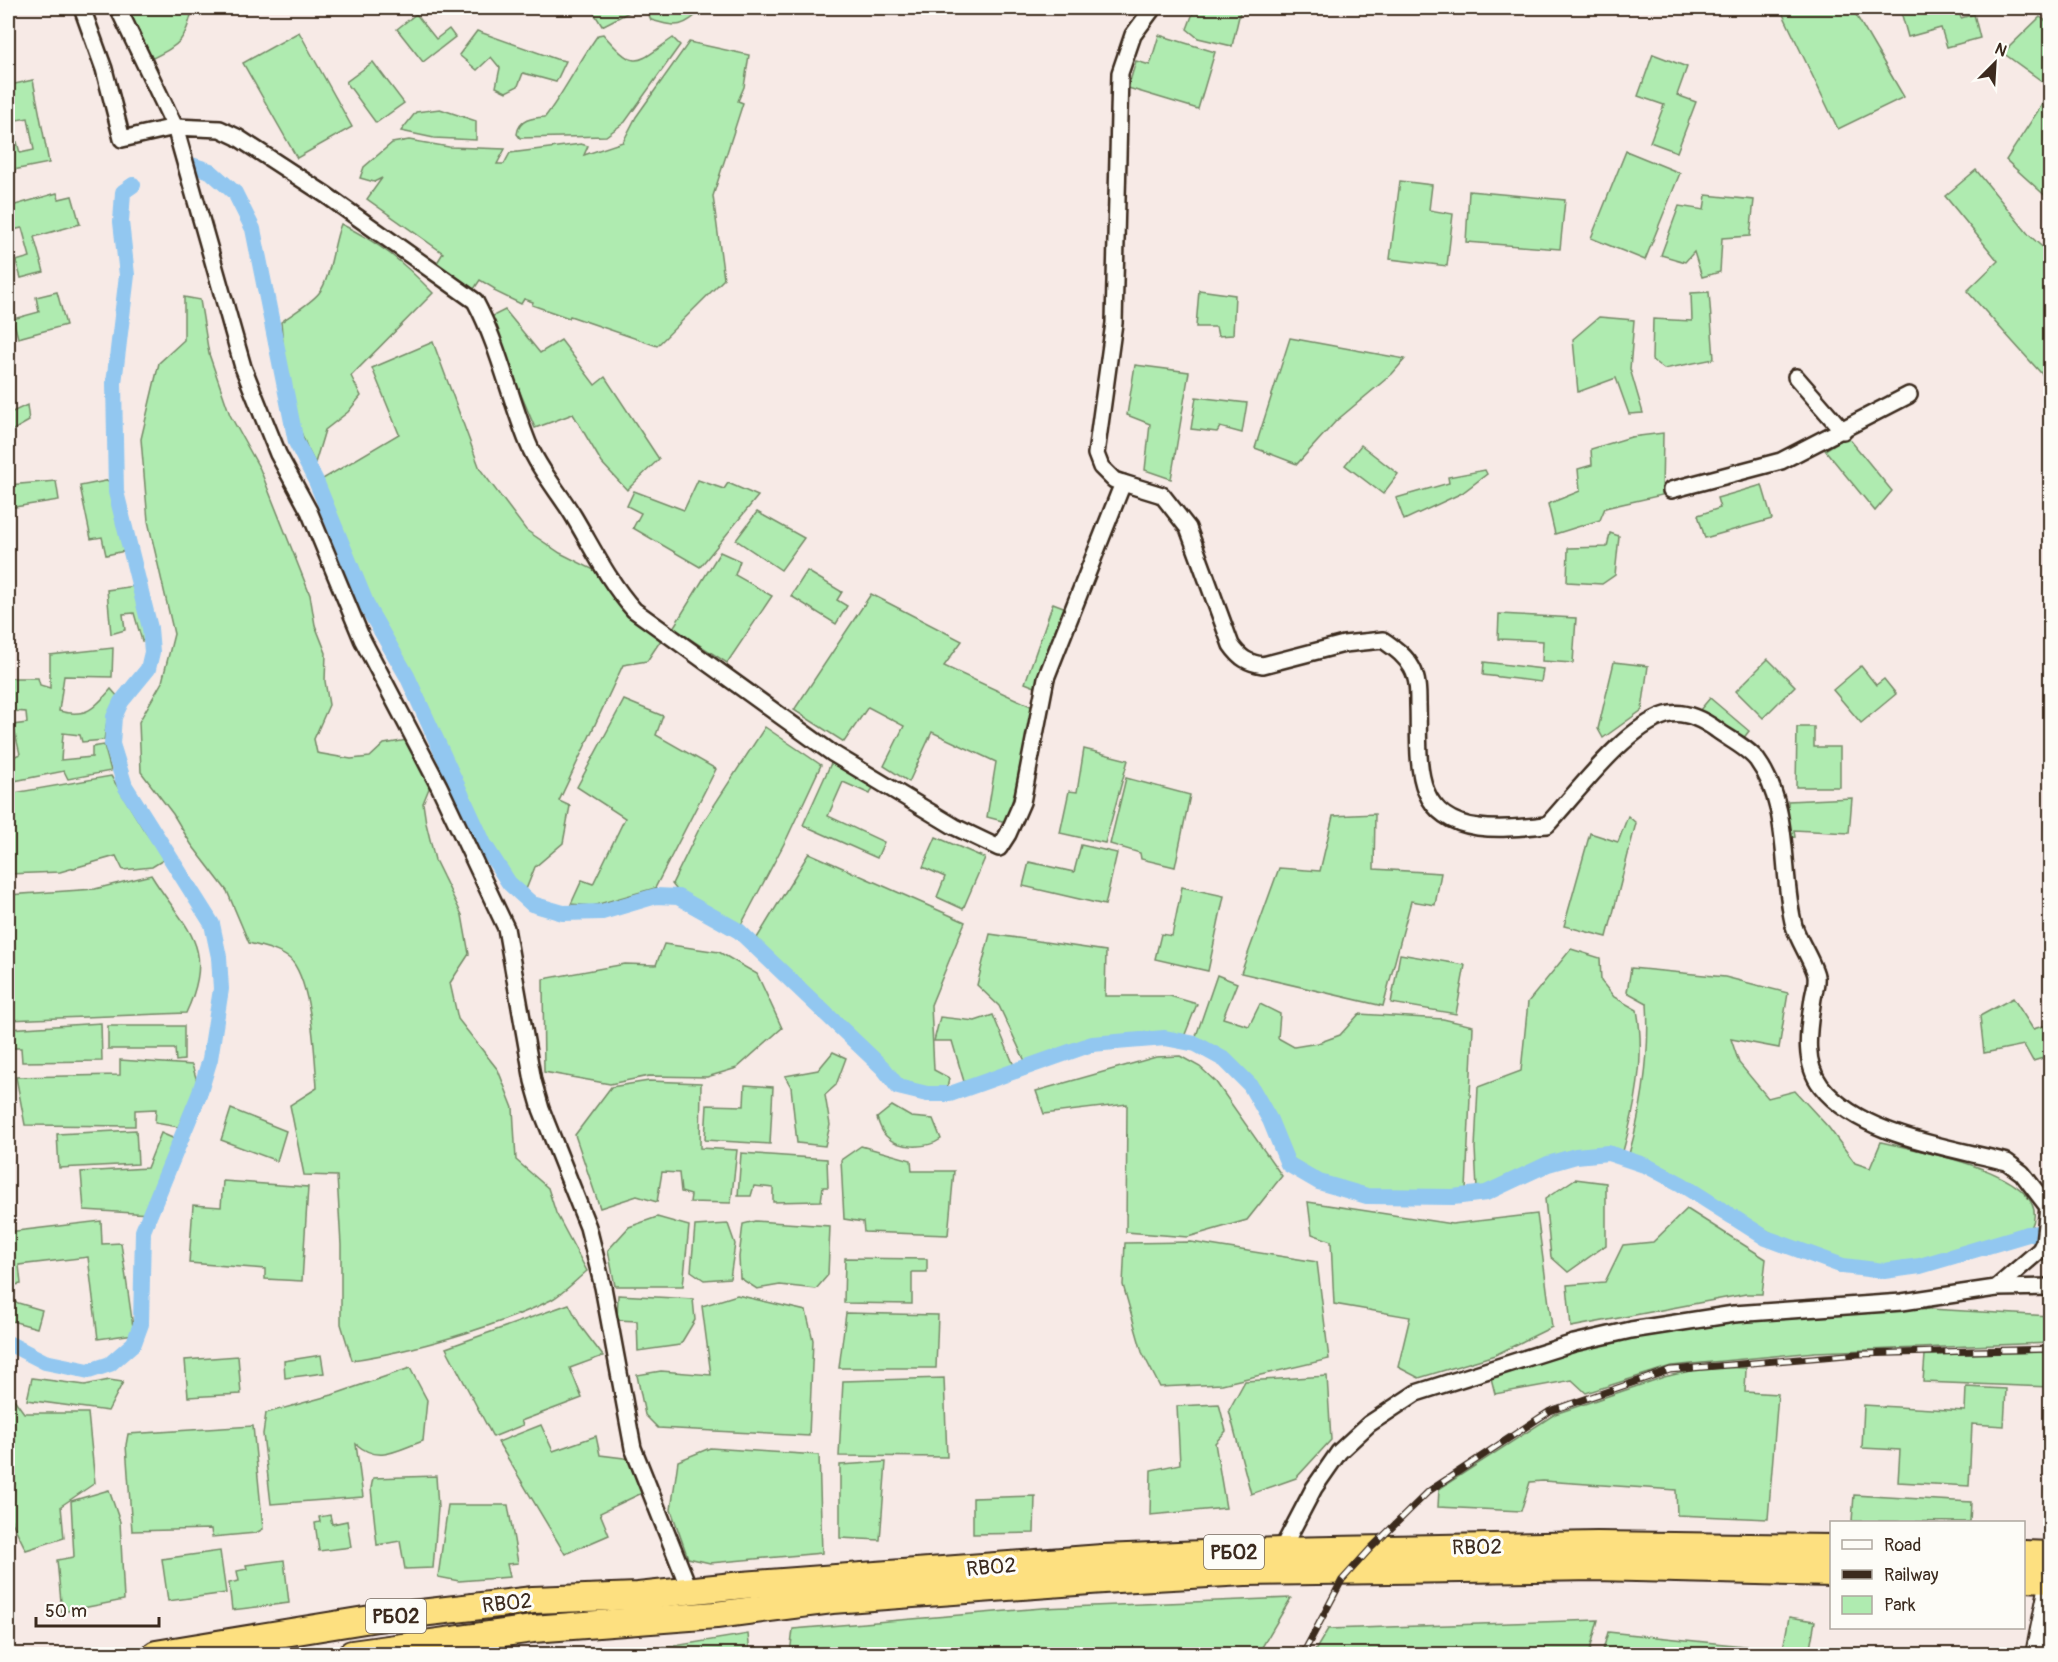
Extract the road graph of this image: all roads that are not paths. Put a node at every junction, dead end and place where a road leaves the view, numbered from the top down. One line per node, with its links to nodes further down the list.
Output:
1 (82, 8): 4 (street)
2 (118, 8): 4 (street)
3 (1153, 8): 8 (street)
4 (175, 127): 8 (street); 20 (street)
5 (1796, 377): 7 (street)
6 (1909, 395): 7 (street)
7 (1843, 431): 9 (street)
8 (1123, 483): 11 (street)
9 (1671, 490)
10 (2050, 1287): 11 (street)
11 (1996, 1288): 13 (street)
12 (1830, 1548): 13 (highway, RB02 / РБ02)
13 (1281, 1551): 20 (highway, RB02 / РБ02)
14 (2025, 1554): 15 (highway)
15 (2050, 1555)
16 (1830, 1573): 22 (highway, RB02 / РБ02)
17 (2025, 1578): 18 (highway)
18 (2050, 1579)
19 (2050, 1585): 23 (street)
20 (690, 1591): 21 (highway, RB02 / РБ02)
21 (156, 1654)
22 (352, 1654)
23 (2036, 1654)

